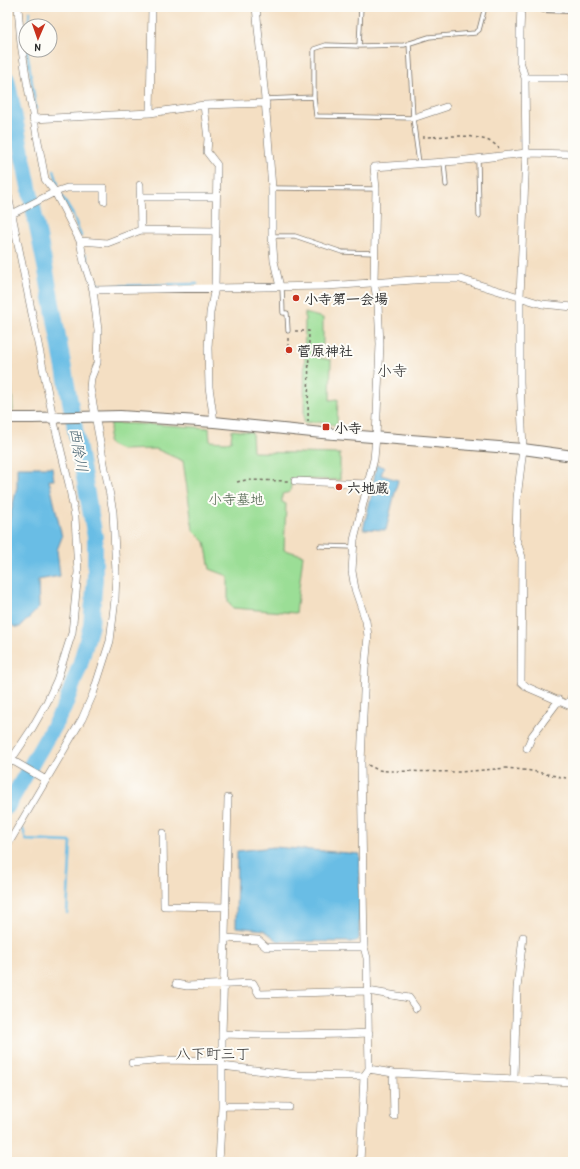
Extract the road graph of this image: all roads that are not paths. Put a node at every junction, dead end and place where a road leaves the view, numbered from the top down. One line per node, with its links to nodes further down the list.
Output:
1 (18, 7): 19 (street)
2 (152, 7): 17 (street)
3 (256, 7): 14 (street)
4 (361, 7): 10 (lane)
5 (485, 7): 9 (lane)
6 (522, 7): 11 (street)
7 (544, 7): 8 (street)
8 (573, 8)
9 (409, 43): 10 (lane); 18 (lane)
10 (359, 46): 13 (lane)
11 (525, 78): 12 (street); 20 (street)
12 (566, 78)
13 (314, 97): 14 (lane); 18 (lane)
14 (265, 101): 15 (street); 27 (street)
15 (204, 106): 17 (street); 32 (street)
16 (446, 107): 18 (street)
17 (150, 113): 19 (street)
18 (413, 118): 24 (lane)
19 (33, 119): 30 (street)
20 (526, 153): 21 (street); 22 (street); 45 (street)
21 (573, 154)
22 (478, 159): 23 (street); 35 (lane)
23 (444, 162): 24 (street); 26 (lane)
24 (418, 163): 28 (street)
25 (140, 185): 31 (street)
26 (446, 185)
27 (272, 188): 28 (lane); 38 (street)
28 (376, 189): 40 (street)
29 (7, 190): 34 (street)
30 (55, 192): 33 (street); 34 (street); 39 (street)
31 (140, 197): 32 (street); 36 (street)
32 (216, 197): 37 (street)
33 (104, 201)
34 (10, 213): 50 (street)
35 (479, 216)
36 (141, 230): 37 (street); 39 (street)
37 (216, 231): 43 (street)
38 (272, 236): 40 (lane); 42 (street)
39 (80, 241): 44 (street)
40 (375, 253): 41 (street)
41 (374, 282): 42 (street); 45 (street); 52 (street)
42 (281, 287): 43 (street); 47 (lane)
43 (215, 288): 44 (street); 51 (street)
44 (93, 290): 48 (street)
45 (520, 297): 46 (street); 53 (street)
46 (573, 307)
47 (288, 331)
48 (91, 417): 50 (street); 51 (street); 64 (street)
49 (7, 418): 50 (street)
50 (56, 418): 63 (street)
51 (214, 422): 52 (street)
52 (376, 437): 53 (street); 56 (street)
53 (523, 449): 54 (street); 60 (street)
54 (573, 456)
55 (295, 481): 56 (street)
56 (368, 484): 58 (street)
57 (320, 546): 58 (lane)
58 (353, 547): 71 (street)
59 (573, 694): 61 (street)
60 (559, 700): 61 (street); 62 (street)
61 (570, 705)
62 (527, 748)
63 (10, 762): 64 (street)
64 (44, 779): 67 (street)
65 (228, 798): 68 (street)
66 (163, 833): 68 (street)
67 (7, 846)
68 (226, 907): 70 (street)
69 (523, 936): 83 (street)
70 (225, 938): 71 (street); 73 (street)
71 (364, 947): 74 (street)
72 (176, 984): 73 (street)
73 (223, 984): 74 (street); 77 (street)
74 (368, 991): 75 (street); 76 (street)
75 (416, 1008)
76 (369, 1033): 77 (street); 80 (street)
77 (222, 1034): 79 (street)
78 (132, 1064): 79 (street)
79 (222, 1064): 82 (street); 85 (street)
80 (370, 1069): 81 (street); 82 (street)
81 (394, 1073): 83 (street); 87 (street)
82 (364, 1076): 89 (street)
83 (514, 1078): 84 (street)
84 (573, 1082)
85 (222, 1106): 86 (street); 88 (street)
86 (289, 1107)
87 (394, 1116)
88 (219, 1162)
89 (360, 1162)

